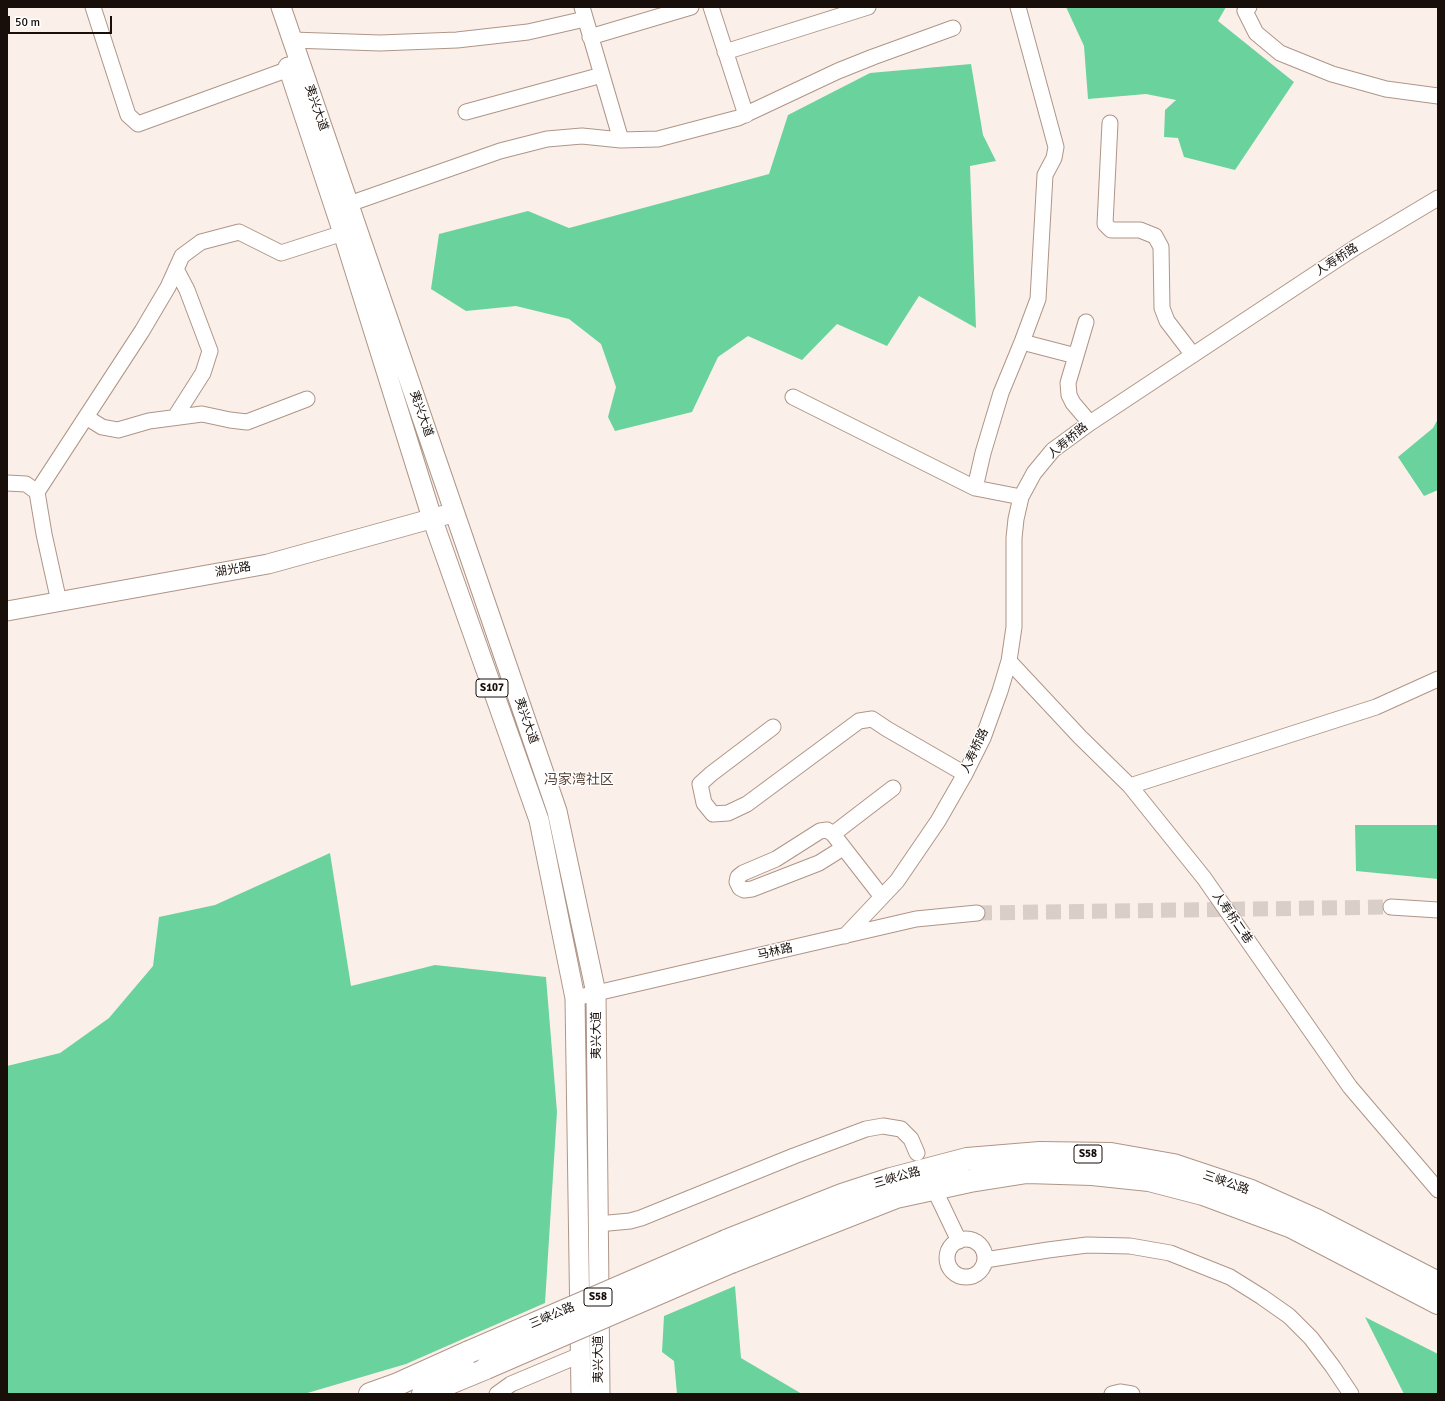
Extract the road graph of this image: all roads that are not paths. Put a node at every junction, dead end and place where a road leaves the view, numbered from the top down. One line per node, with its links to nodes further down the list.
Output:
1 (94, 7): 14 (street)
2 (268, 7): 14 (main road, 夷兴大道 / S107)
3 (281, 7): 12 (main road, 夷兴大道)
4 (691, 7): 11 (street)
5 (711, 7): 13 (street)
6 (868, 7): 13 (street)
7 (1018, 7): 26 (street)
8 (1249, 7): 16 (street)
9 (583, 13): 11 (street); 12 (street)
10 (953, 28): 18 (street)
11 (590, 37): 15 (street)
12 (292, 40): 22 (main road, 夷兴大道)
13 (725, 52): 18 (street)
14 (289, 69): 23 (main road, 夷兴大道 / S107)
15 (602, 76): 17 (street); 20 (street)
16 (1438, 96)
17 (466, 112)
18 (746, 115): 20 (street)
19 (1110, 123): 27 (street)
20 (621, 140): 22 (street)
21 (1438, 198): 27 (street, 人寿桥路)
22 (349, 204): 38 (main road, 夷兴大道)
23 (343, 233): 24 (street); 39 (main road, 夷兴大道 / S107)
24 (176, 269): 31 (street); 32 (street)
25 (1086, 322): 28 (street)
26 (1022, 342): 28 (street); 35 (street)
27 (1193, 355): 33 (street, 人寿桥路)
28 (1076, 356): 33 (street)
29 (793, 397): 35 (street)
30 (307, 399): 32 (street)
31 (86, 417): 32 (street); 36 (street)
32 (175, 417)
33 (1090, 423): 37 (street, 人寿桥路)
34 (7, 483): 36 (street)
35 (975, 488): 37 (street)
36 (37, 492): 40 (street)
37 (1021, 497): 42 (street, 人寿桥路)
38 (455, 512): 39 (main road, 湖光路); 55 (main road, 夷兴大道)
39 (432, 518): 40 (main road, 湖光路); 56 (main road, 夷兴大道 / S107)
40 (59, 602): 41 (main road, 湖光路)
41 (7, 611)
42 (1009, 661): 45 (street, 人寿桥路); 46 (street, 人寿桥二巷)
43 (1438, 679): 46 (street)
44 (773, 727): 45 (street)
45 (965, 774): 50 (street, 人寿桥路)
46 (1130, 786): 58 (street, 人寿桥二巷)
47 (893, 788): 48 (street)
48 (833, 834): 49 (street); 49 (street)
49 (843, 848): 50 (street)
50 (882, 897): 54 (street, 人寿桥路)
51 (1390, 907): 52 (street)
52 (1438, 910)
53 (977, 913): 54 (street, 马林路)
54 (845, 936): 55 (street, 马林路)
55 (596, 993): 56 (street, 马林路); 60 (main road, 夷兴大道)
56 (575, 998): 66 (main road, 夷兴大道 / S107)
57 (917, 1153): 60 (street)
58 (1438, 1190)
59 (938, 1197): 61 (street)
60 (598, 1224): 71 (main road, 夷兴大道)
61 (959, 1241): 63 (street); 63 (street)
62 (728, 1252): 64 (highway, 三峡公路 / S58); 65 (highway, 三峡公路 / S58); 67 (highway, 三峡公路 / S58, bridge); 68 (highway, 三峡公路 / S58, bridge)
63 (985, 1260): 74 (street)
64 (1438, 1283)
65 (1438, 1303)
66 (580, 1355): 69 (street); 70 (main road, 夷兴大道 / S107)
67 (370, 1394)
68 (423, 1394)
69 (497, 1394)
70 (581, 1394)
71 (600, 1394)
72 (1112, 1394): 73 (street)
73 (1132, 1394)
74 (1351, 1394)

